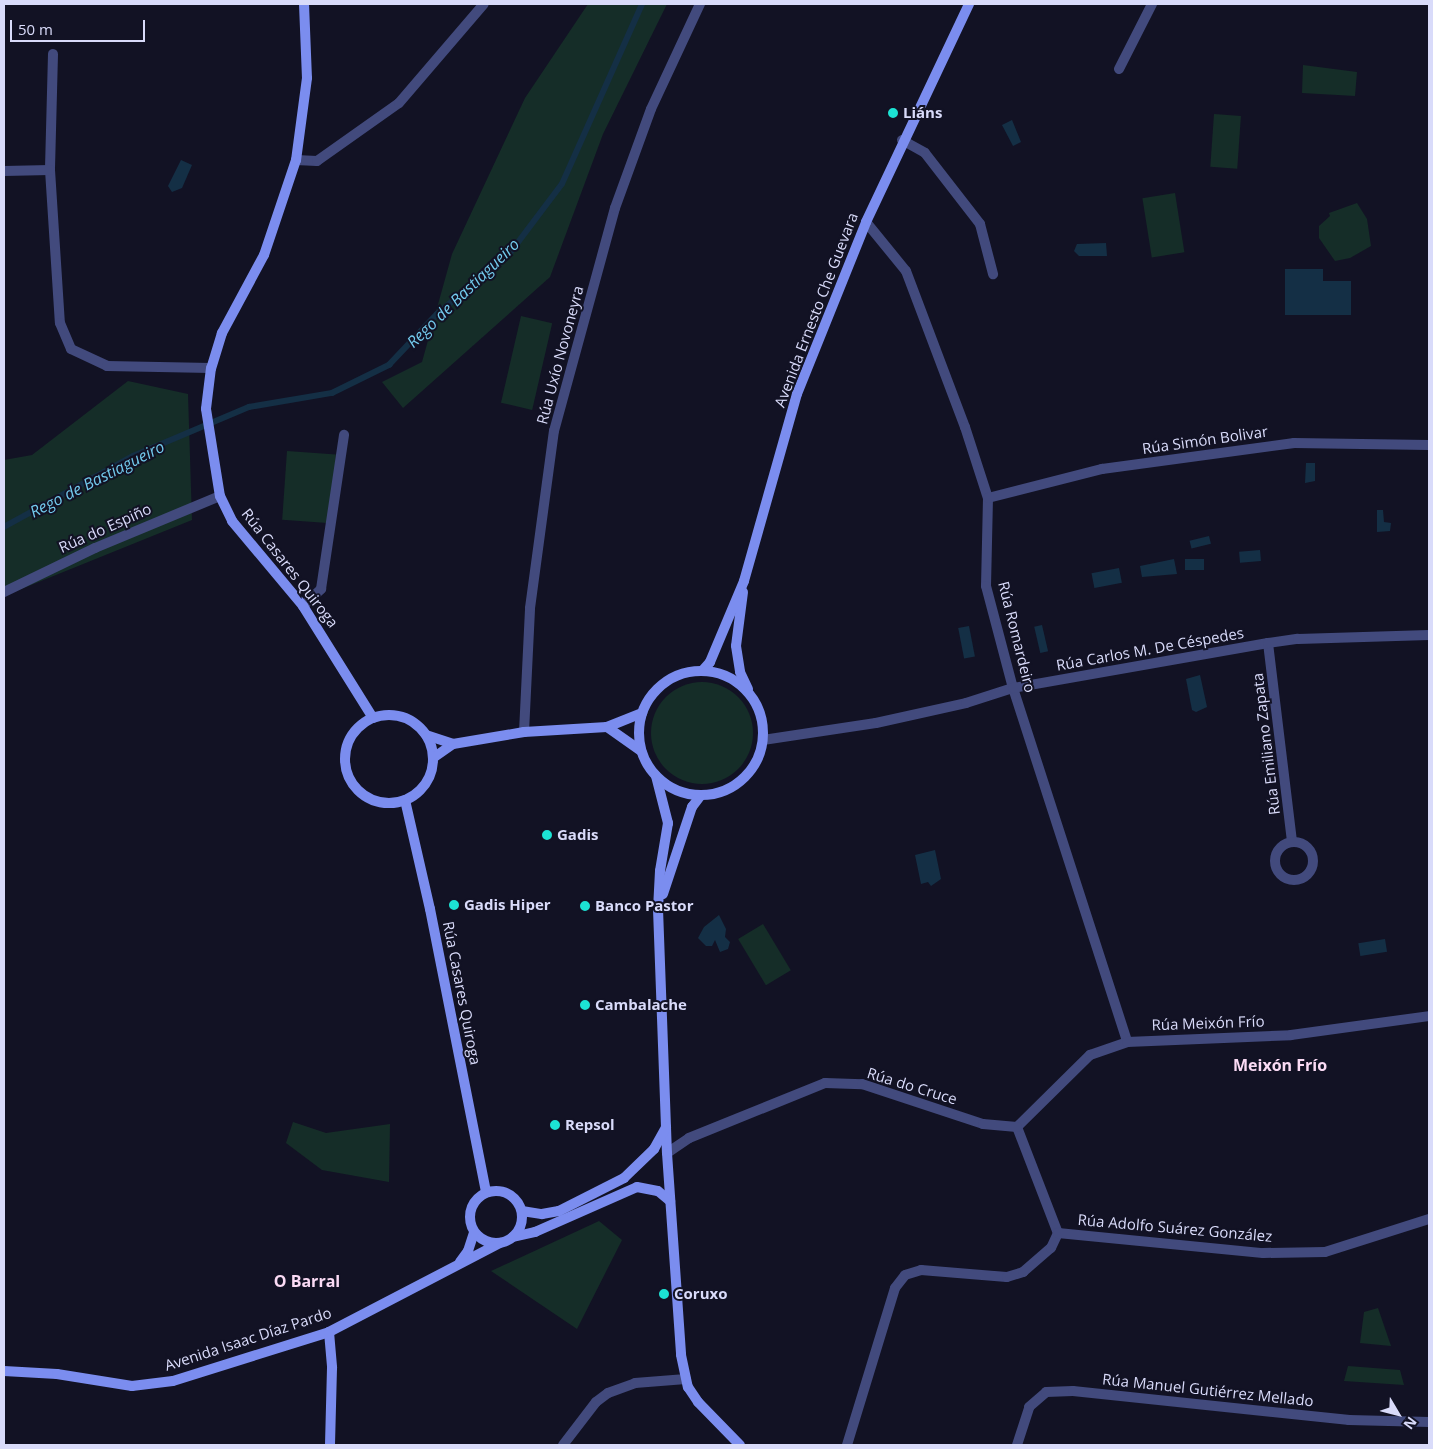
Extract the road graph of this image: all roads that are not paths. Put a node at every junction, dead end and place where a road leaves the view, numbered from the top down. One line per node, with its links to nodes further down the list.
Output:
1 (304, 4): 9 (street, Rúa Casares Quiroga)
2 (484, 4): 9 (street)
3 (700, 4): 30 (street, Rúa Uxío Novoneyra)
4 (969, 4): 8 (street, Avenida Ernesto Che Guevara)
5 (1152, 4): 7 (street)
6 (53, 54): 10 (street)
7 (1119, 69)
8 (902, 140): 12 (street, Avenida Ernesto Che Guevara); 13 (street)
9 (296, 160): 14 (street, Rúa Casares Quiroga)
10 (50, 170): 11 (street); 14 (street)
11 (4, 171)
12 (866, 222): 18 (street, Rúa Romardeiro); 19 (street, Avenida Ernesto Che Guevara)
13 (993, 274)
14 (211, 368): 17 (street, Rúa Casares Quiroga)
15 (344, 435): 21 (street)
16 (1429, 445): 18 (street, Rúa Simón Bolivar)
17 (220, 496): 20 (street, Rúa do Espiño); 21 (street, Rúa Casares Quiroga)
18 (988, 498): 25 (street, Rúa Romardeiro)
19 (744, 581): 24 (street, Avenida Ernesto Che Guevara); 26 (street, Avenida Ernesto Che Guevara)
20 (4, 592)
21 (303, 606): 28 (street, Rúa Casares Quiroga)
22 (1429, 635): 23 (street, Rúa Carlos M. De Céspedes)
23 (1268, 643): 25 (street, Rúa Carlos M. De Céspedes); 39 (street, Rúa Emiliano Zapata)
24 (702, 671): 26 (street); 27 (street)
25 (1013, 688): 32 (street, Rúa Carlos M. De Céspedes); 42 (street, Rúa Romardeiro)
26 (752, 696): 32 (street)
27 (642, 713): 29 (street); 34 (street)
28 (373, 718): 31 (street); 38 (street)
29 (608, 727): 30 (street); 34 (street)
30 (524, 732): 33 (street)
31 (426, 735): 33 (street); 35 (street)
32 (763, 740): 37 (street)
33 (453, 744): 35 (street)
34 (641, 751): 36 (street)
35 (433, 758): 38 (street)
36 (656, 776): 37 (street); 40 (street)
37 (701, 795): 40 (street)
38 (405, 800): 46 (street, Rúa Casares Quiroga)
39 (1292, 842)
40 (658, 909): 43 (street)
41 (1429, 1016): 42 (street, Rúa Meixón Frío)
42 (1127, 1042): 44 (street, Rúa Meixón Frío)
43 (666, 1126): 45 (street); 48 (street)
44 (1017, 1127): 45 (street, Rúa do Cruce); 51 (street)
45 (667, 1153): 47 (street)
46 (486, 1193): 48 (street); 50 (street)
47 (670, 1201): 52 (street); 57 (street)
48 (522, 1211): 52 (street)
49 (1429, 1219): 51 (street, Rúa Adolfo Suárez González)
50 (474, 1232): 53 (street); 54 (street)
51 (1058, 1233): 62 (street, Rúa Adolfo Suárez González)
52 (513, 1237): 53 (street)
53 (500, 1243): 54 (street, Avenida Isaac Díaz Pardo)
54 (459, 1265): 55 (street, Avenida Isaac Díaz Pardo)
55 (329, 1332): 56 (street, Avenida Isaac Díaz Pardo); 59 (street)
56 (4, 1371)
57 (686, 1379): 60 (street); 61 (street)
58 (1429, 1422): 63 (street, Rúa Manuel Gutiérrez Mellado)
59 (330, 1445)
60 (564, 1445)
61 (740, 1445)
62 (847, 1445)
63 (1017, 1445)

